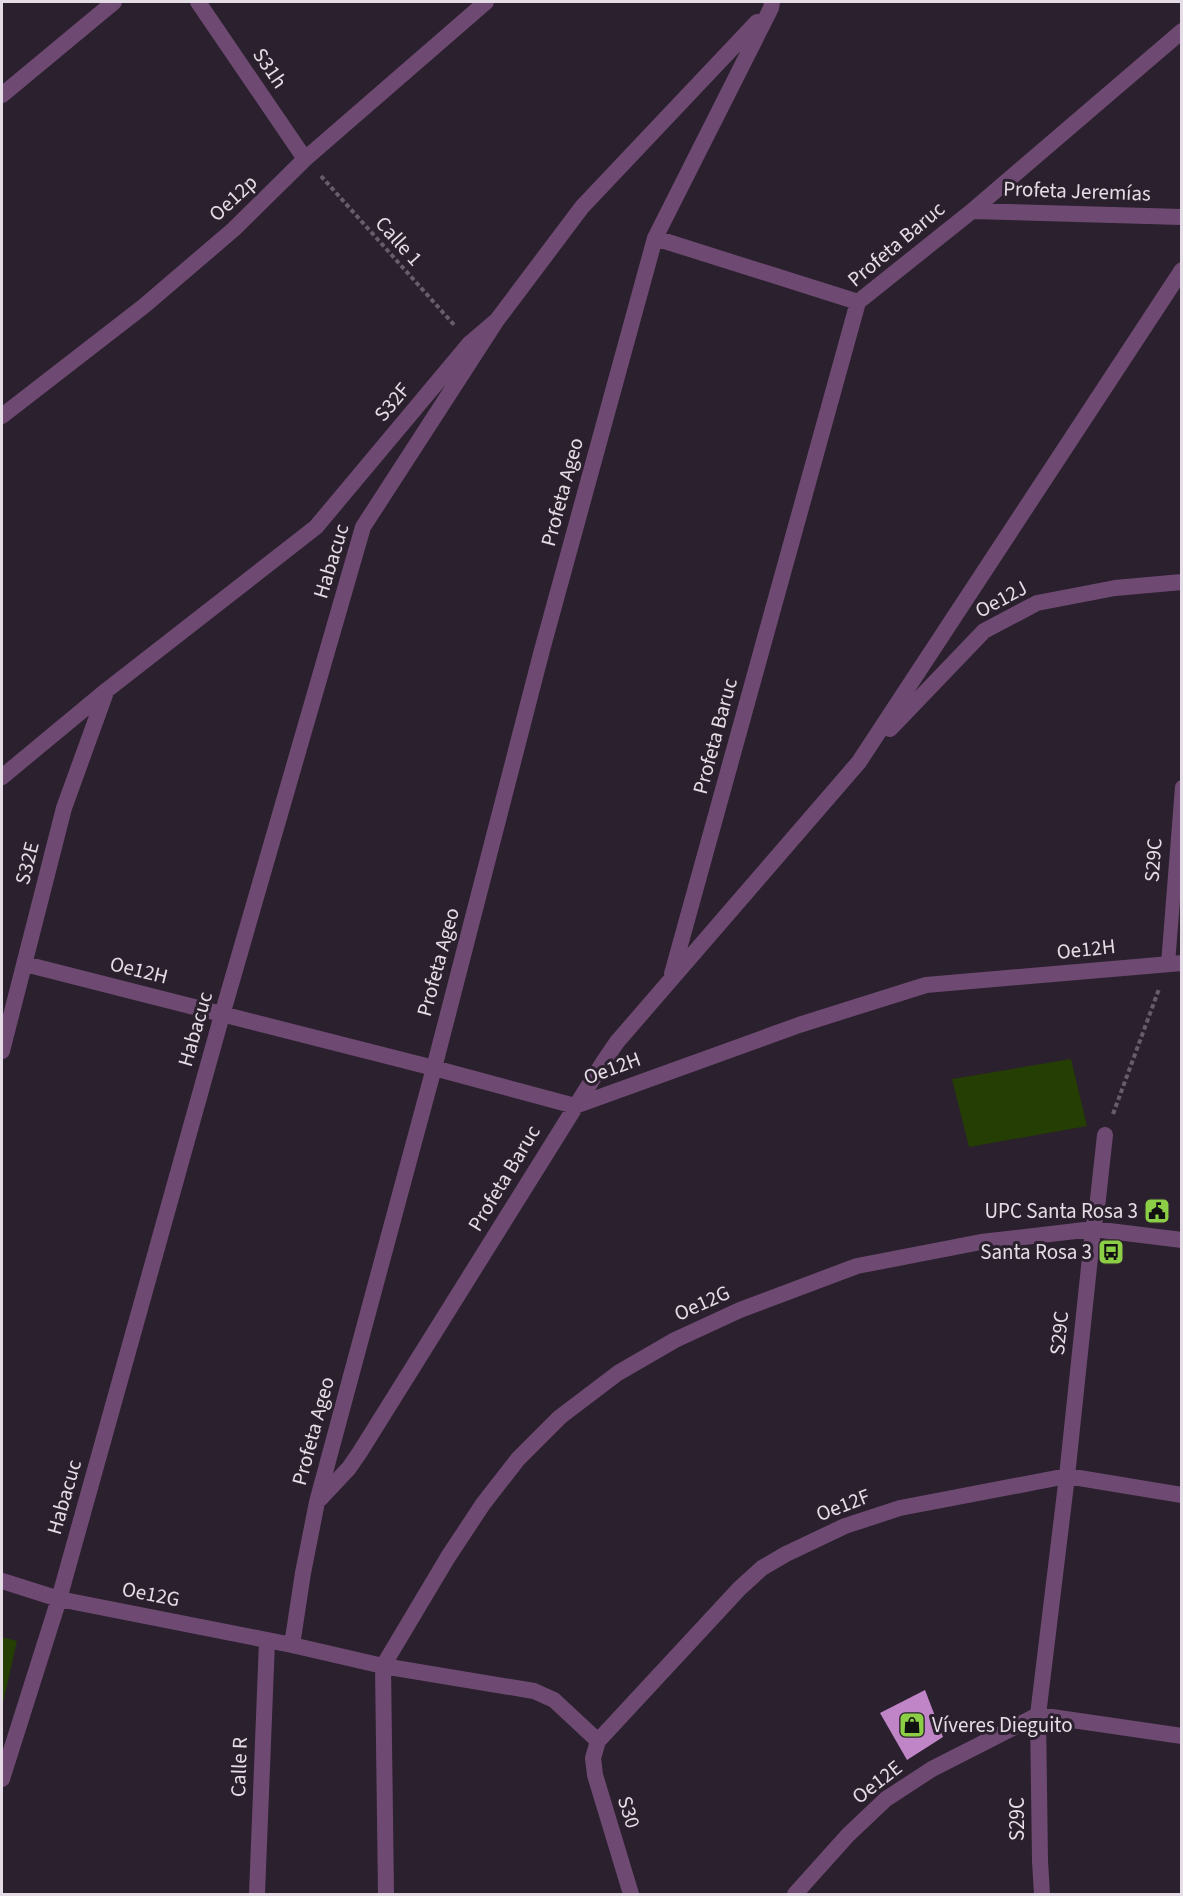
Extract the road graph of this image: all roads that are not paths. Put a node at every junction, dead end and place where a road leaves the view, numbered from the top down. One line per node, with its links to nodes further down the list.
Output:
1 (114, 2): 6 (street)
2 (198, 2): 7 (street, S31h)
3 (486, 2): 7 (street, Oe12p)
4 (774, 4): 10 (street, Profeta Ageo); 13 (street, S32F)
5 (1182, 31): 8 (street, Profeta Baruc)
6 (2, 95)
7 (305, 159): 14 (street, Oe12p)
8 (972, 211): 9 (street, Profeta Jeremías); 12 (street, Profeta Baruc)
9 (1182, 217)
10 (654, 238): 12 (street); 25 (street, Profeta Ageo)
11 (1182, 270): 17 (street)
12 (858, 302): 22 (street, Profeta Baruc)
13 (497, 320): 16 (street, S32F); 23 (street, Habacuc)
14 (2, 416)
15 (1182, 582): 17 (street, Oe12J)
16 (107, 690): 18 (street, S32F); 21 (street, S32E)
17 (859, 762): 22 (street)
18 (2, 777)
19 (1182, 786): 20 (lane, S29C)
20 (1175, 963): 26 (street, Oe12H)
21 (25, 964): 23 (street, Oe12H); 24 (street, S32E)
22 (670, 981): 26 (street, Profeta Baruc)
23 (222, 1015): 25 (street, Oe12H); 34 (street, Habacuc)
24 (2, 1051)
25 (434, 1068): 26 (street, Oe12H); 32 (street, Profeta Ageo)
26 (575, 1106): 32 (street, Profeta Baruc)
27 (1105, 1135): 28 (street, S29C)
28 (1093, 1229): 29 (street, Oe12G); 30 (street, S29C); 37 (street, Oe12G)
29 (1182, 1240)
30 (1067, 1476): 31 (street, Oe12F); 38 (street, S29C); 40 (street, Oe12F)
31 (1182, 1495)
32 (317, 1502): 36 (street, Profeta Ageo)
33 (2, 1581): 34 (street, Oe12G)
34 (59, 1599): 35 (street, Oe12G); 41 (street, Habacuc)
35 (267, 1641): 36 (street, Oe12G); 42 (street, Calle R)
36 (292, 1644): 37 (street)
37 (383, 1666): 40 (street); 43 (street)
38 (1038, 1715): 39 (street); 45 (street, Oe12E); 46 (street, S29C)
39 (1182, 1736)
40 (598, 1742): 44 (street, S30)
41 (2, 1779)
42 (257, 1894)
43 (386, 1894)
44 (631, 1894)
45 (795, 1894)
46 (1042, 1894)

